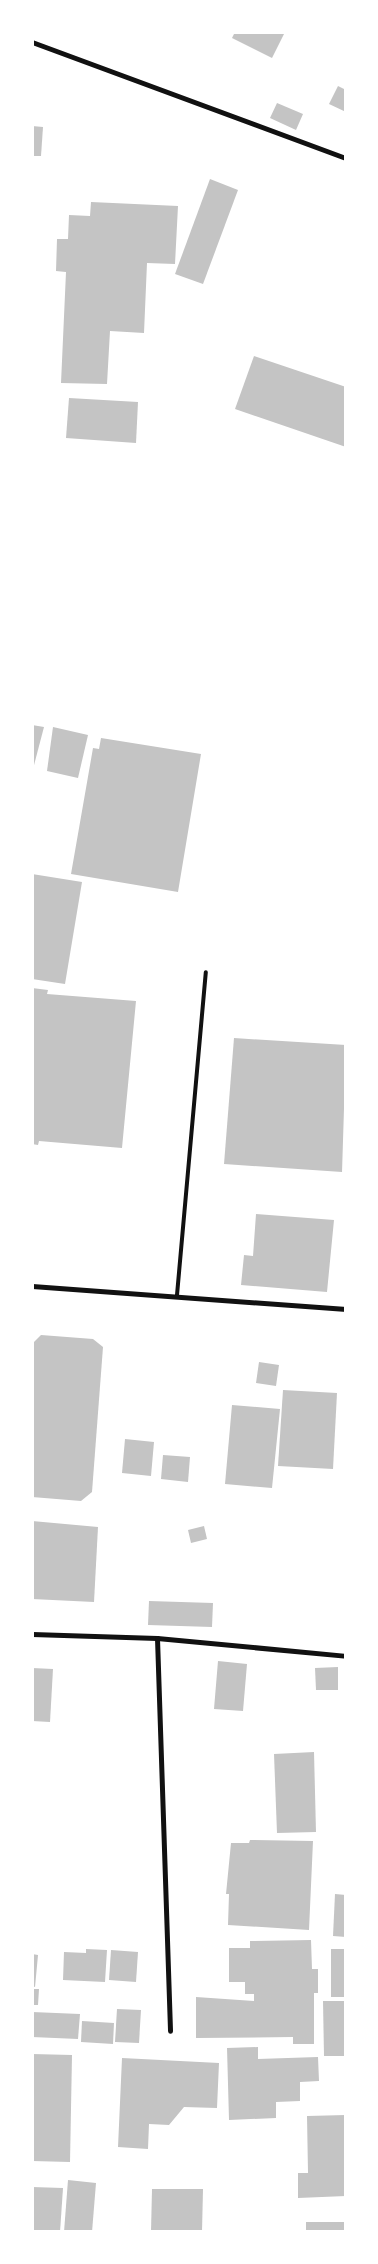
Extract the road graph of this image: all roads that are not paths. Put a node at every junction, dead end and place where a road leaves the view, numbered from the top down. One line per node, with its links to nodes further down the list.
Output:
1 (32, 42): 2 (street)
2 (346, 158)
3 (206, 972): 5 (lane)
4 (32, 1286): 5 (street)
5 (177, 1295): 6 (street)
6 (346, 1309)
7 (32, 1634): 8 (street)
8 (156, 1638): 9 (street); 12 (street)
9 (346, 1656)
10 (32, 1758): 11 (lane)
11 (32, 1845)
12 (170, 2030)

